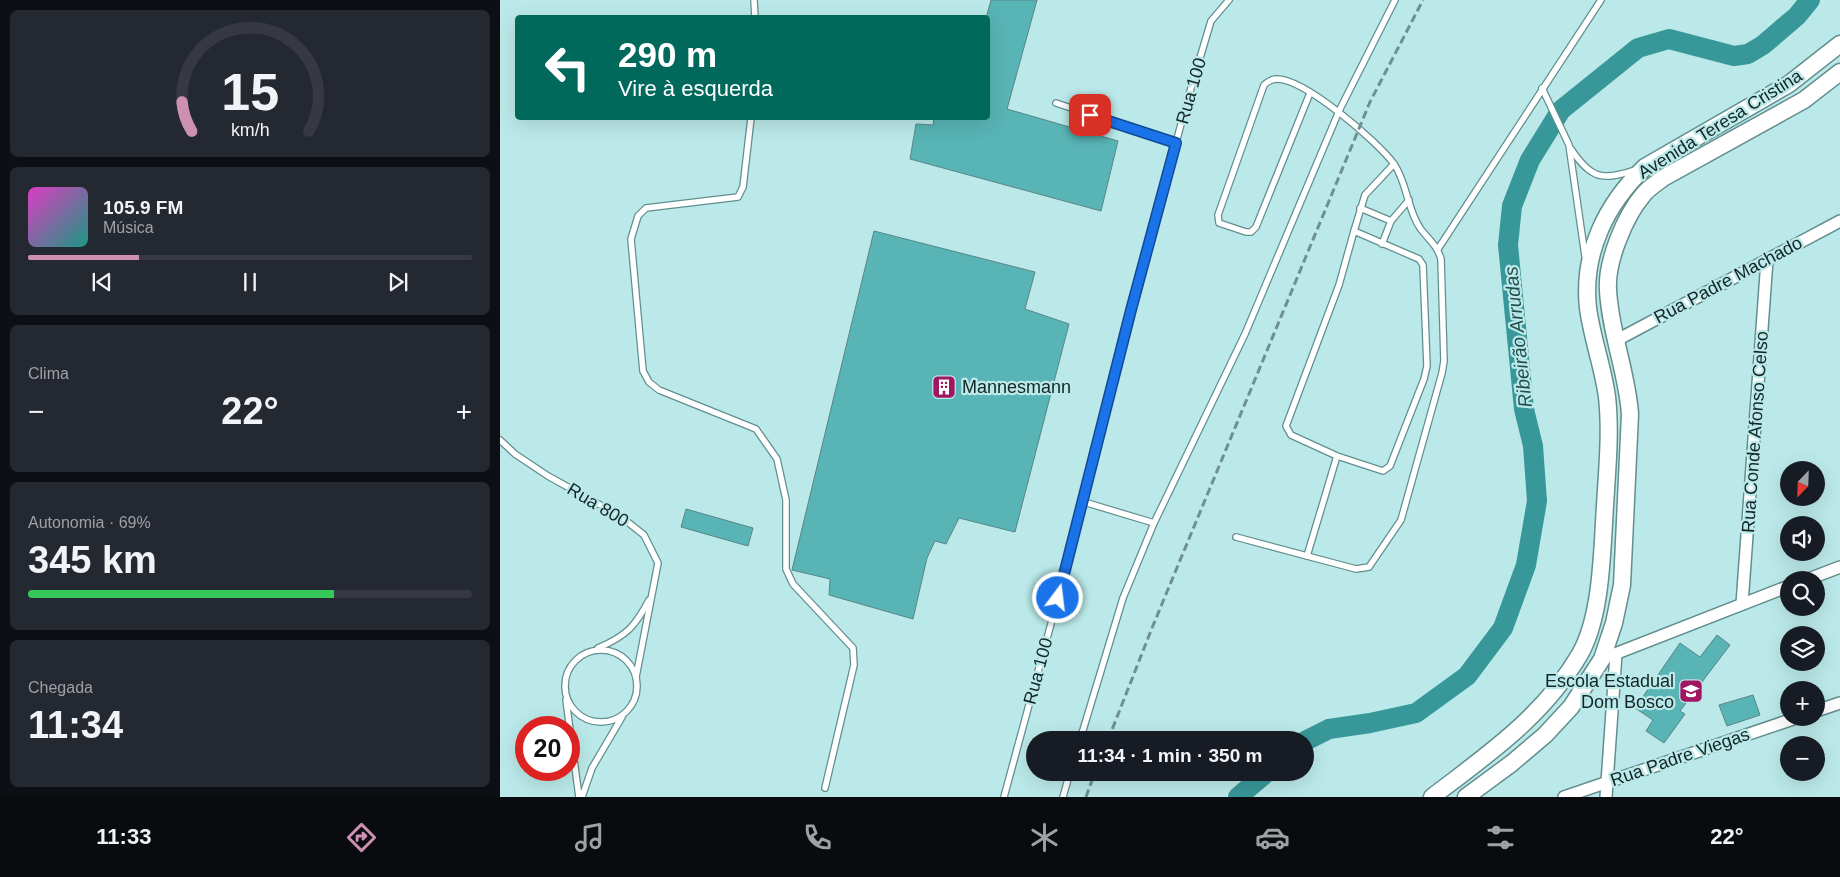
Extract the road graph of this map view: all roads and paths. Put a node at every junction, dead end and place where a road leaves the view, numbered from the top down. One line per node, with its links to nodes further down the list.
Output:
1 (754, 0): 5 (lane)
2 (1229, 0): 15 (lane, Rua 100)
3 (1395, 0): 13 (lane)
4 (1601, 0): 9 (lane)
5 (755, 15)
6 (1840, 44): 18 (main road, Avenida Teresa Cristina)
7 (1840, 72): 11 (main road, Avenida Teresa Cristina)
8 (1840, 82): 11 (lane)
9 (1542, 88): 16 (lane); 25 (lane)
10 (1310, 93): 10 (lane); 13 (lane)
11 (1804, 100): 28 (main road, Avenida Teresa Cristina)
12 (1056, 104): 15 (lane)
13 (1339, 111): 17 (lane); 32 (lane)
14 (751, 120): 51 (lane)
15 (1176, 143): 31 (lane, Rua 100)
16 (1569, 145): 18 (lane); 27 (lane)
17 (1394, 164): 19 (lane); 20 (lane)
18 (1645, 167): 27 (main road, Avenida Teresa Cristina)
19 (1409, 200): 21 (lane); 25 (lane)
20 (1360, 208): 21 (lane); 23 (lane)
21 (1391, 221): 24 (lane)
22 (1840, 221): 26 (street, Rua Padre Machado)
23 (1354, 231): 24 (lane); 30 (lane)
24 (1382, 244): 30 (lane)
25 (1438, 249): 34 (lane)
26 (1767, 260): 28 (street, Rua Padre Machado); 39 (street, Rua Conde Afonso Celso)
27 (1587, 274): 55 (main road, Avenida Teresa Cristina)
28 (1617, 340): 41 (main road, Avenida Teresa Cristina)
29 (500, 440): 38 (lane, Rua 800)
30 (1337, 456): 34 (lane)
31 (1084, 502): 32 (lane); 53 (lane, Rua 100)
32 (1154, 523): 48 (lane)
33 (1236, 537): 34 (lane)
34 (1306, 556)
35 (1840, 567): 36 (street)
36 (1825, 573)
37 (1780, 589): 39 (street)
38 (652, 594): 40 (lane, Rua 800); 42 (lane, Rua 800)
39 (1742, 604): 41 (street)
40 (592, 651): 42 (lane); 43 (lane)
41 (1609, 656): 50 (street); 56 (main road, Avenida Teresa Cristina)
42 (636, 677): 46 (lane)
43 (565, 693): 46 (lane); 52 (lane)
44 (1840, 703): 45 (street)
45 (1825, 708)
46 (623, 715): 52 (lane)
47 (1780, 723): 50 (street, Rua Padre Viegas)
48 (1083, 731)
49 (1067, 781): 54 (lane)
50 (1607, 781): 57 (street, Rua Padre Viegas); 58 (street)
51 (824, 788)
52 (580, 797)
53 (1004, 797)
54 (1063, 797)
55 (1432, 797)
56 (1466, 797)
57 (1564, 797)
58 (1606, 797)

